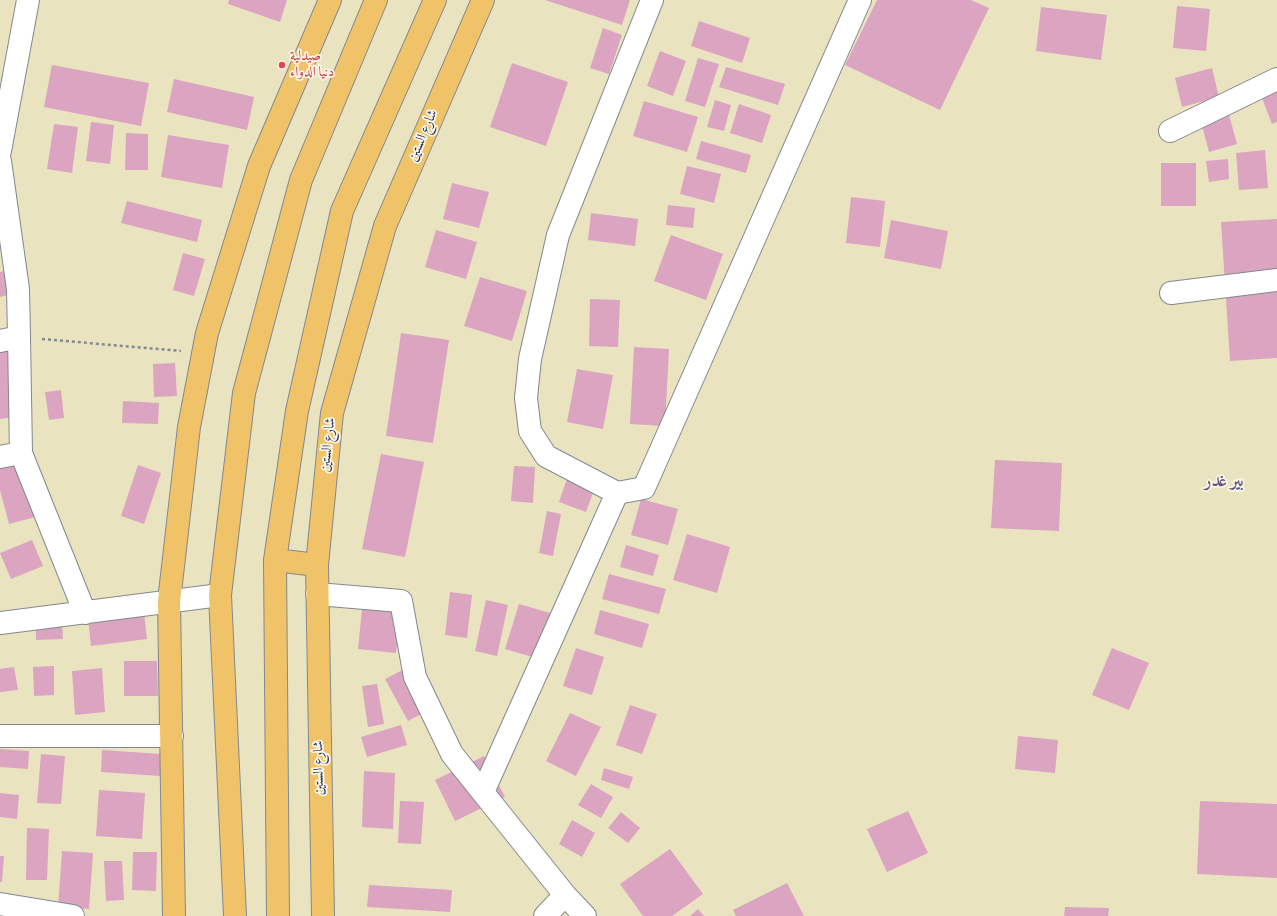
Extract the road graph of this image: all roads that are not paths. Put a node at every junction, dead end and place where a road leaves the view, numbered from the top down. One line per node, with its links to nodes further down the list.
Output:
1 (28, 0): 10 (street)
2 (330, 0): 21 (main road)
3 (376, 0): 20 (main road)
4 (435, 0): 17 (main road)
5 (482, 0): 18 (main road, شارع الستين)
6 (652, 0): 16 (street)
7 (860, 0): 16 (street)
8 (1277, 79): 9 (street)
9 (1170, 131)
10 (0, 151)
11 (0, 161): 14 (street)
12 (1277, 280): 13 (street)
13 (1171, 293)
14 (9, 339): 15 (street)
15 (10, 455): 22 (street)
16 (617, 492): 26 (street)
17 (275, 560): 18 (main road); 32 (main road)
18 (317, 565): 19 (main road, شارع الستين)
19 (317, 594): 26 (street); 33 (main road, شارع الستين)
20 (220, 595): 21 (street); 31 (main road)
21 (169, 601): 22 (street); 25 (main road)
22 (85, 613): 23 (street)
23 (0, 624)
24 (0, 736): 25 (street)
25 (172, 736): 30 (main road)
26 (483, 792): 27 (street)
27 (565, 895): 34 (street); 35 (street)
28 (0, 904): 29 (street)
29 (73, 916)
30 (174, 916)
31 (234, 916)
32 (278, 916)
33 (323, 916)
34 (545, 916)
35 (585, 916)

